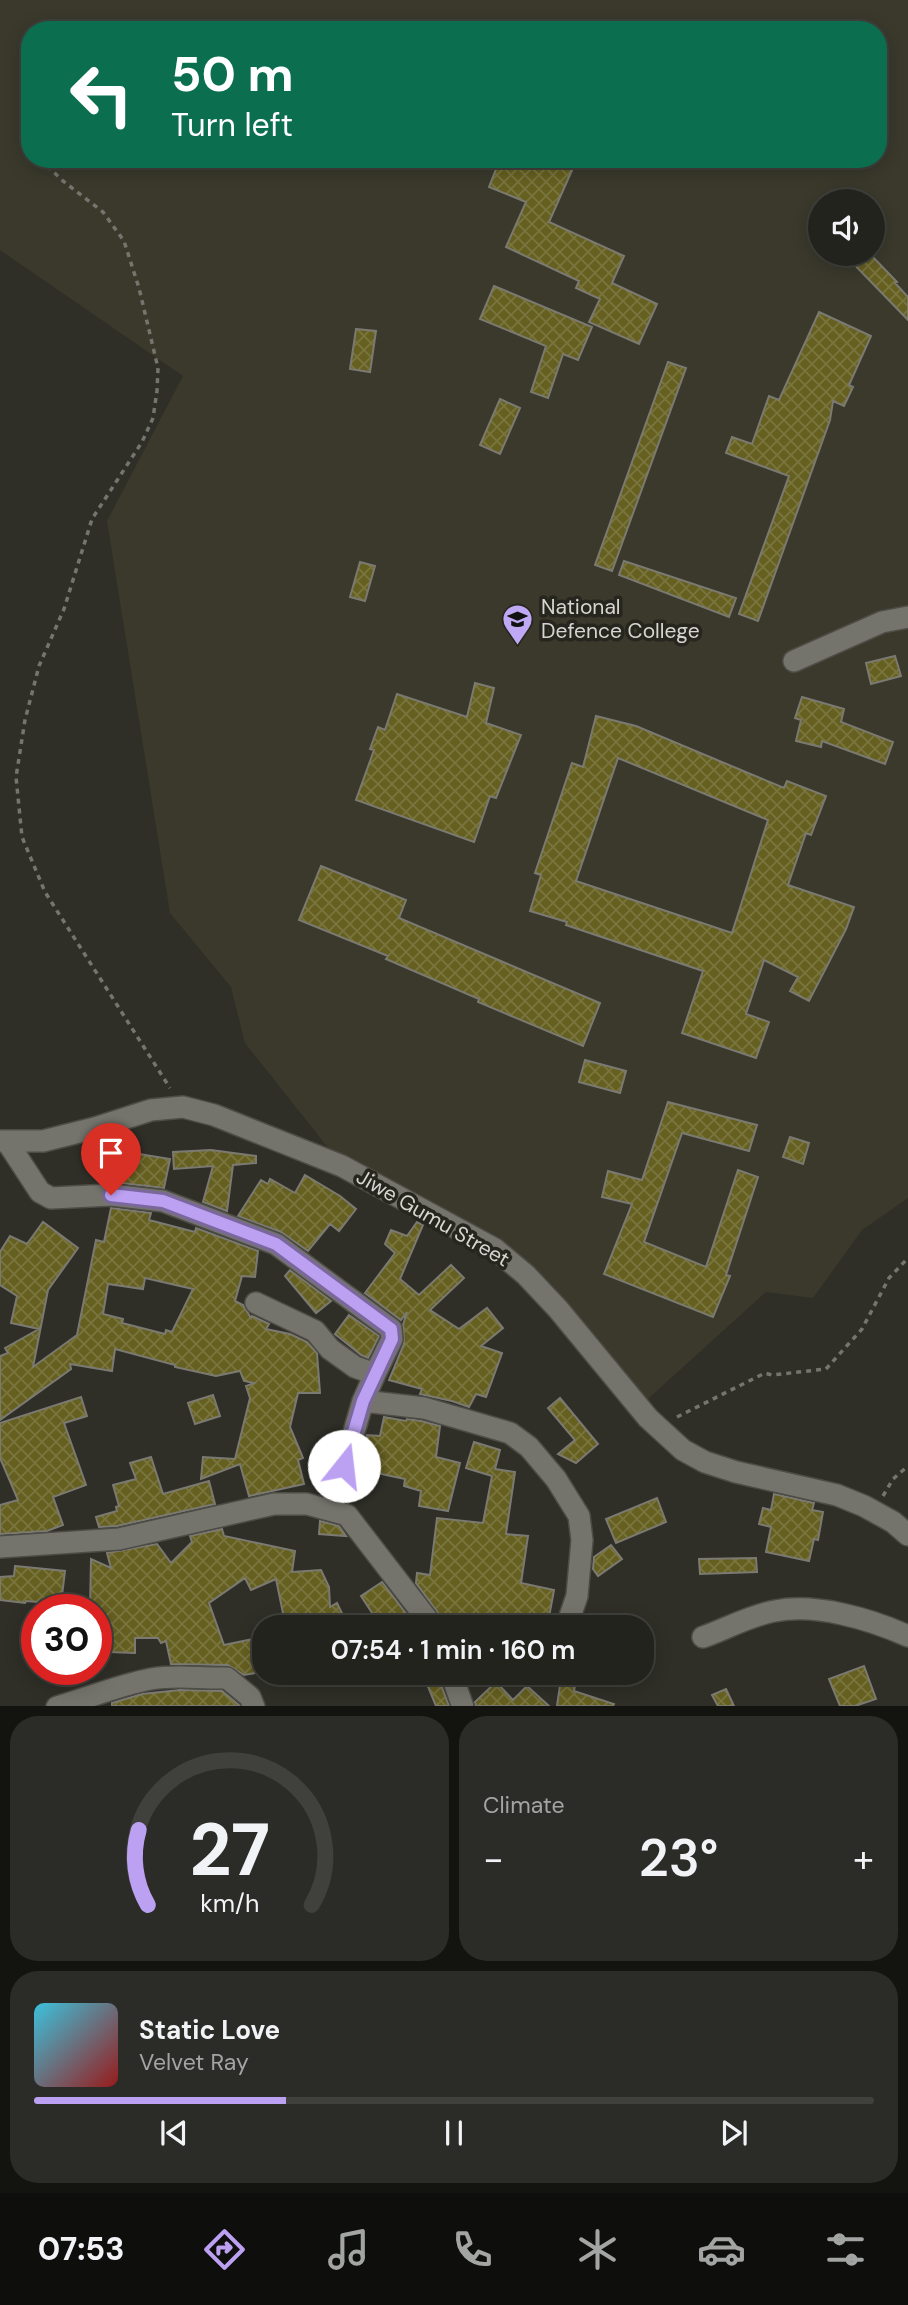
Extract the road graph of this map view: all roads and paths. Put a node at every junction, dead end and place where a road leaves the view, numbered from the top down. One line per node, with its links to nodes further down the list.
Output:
1 (49, 168): 4 (path)
2 (908, 617): 3 (street)
3 (794, 661)
4 (183, 1107): 5 (street, Jiwe Gumu Street); 10 (street, Jiwe Gumu Street)
5 (4, 1142): 8 (street)
6 (908, 1258): 10 (path)
7 (257, 1303): 8 (street)
8 (375, 1374): 9 (street)
9 (363, 1401): 12 (street); 17 (street)
10 (657, 1426): 13 (street, Jiwe Gumu Street)
11 (908, 1466): 13 (path)
12 (331, 1510): 15 (street); 16 (street)
13 (875, 1512): 14 (street, Jiwe Gumu Street)
14 (908, 1535)
15 (0, 1547)
16 (424, 1615)
17 (570, 1615)
18 (908, 1636): 19 (street)
19 (703, 1637)
20 (456, 1685): 23 (street)
21 (57, 1706): 22 (street)
22 (254, 1706)
23 (463, 1706)

